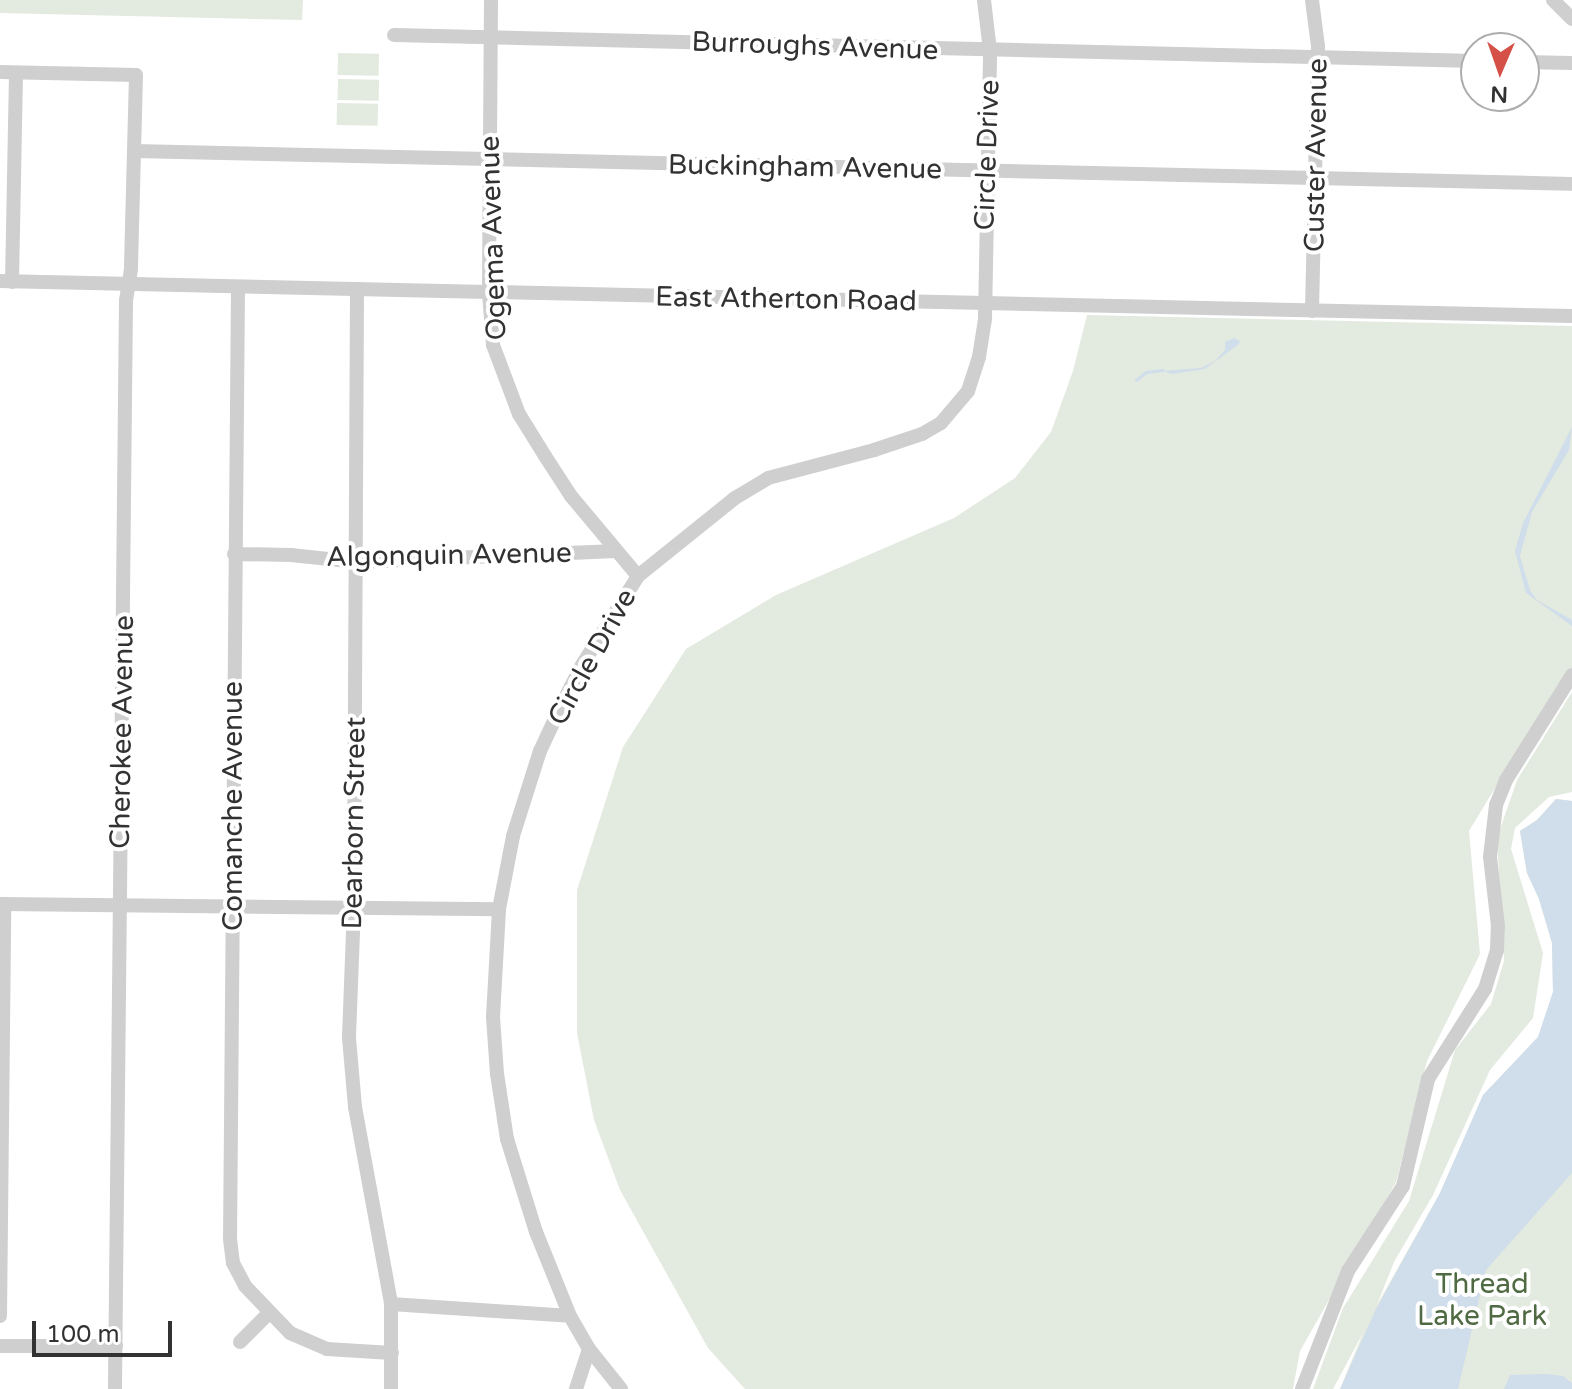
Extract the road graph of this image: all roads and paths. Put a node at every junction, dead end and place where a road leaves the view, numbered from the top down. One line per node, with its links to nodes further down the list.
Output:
1 (491, 0): 7 (street, Ogema Avenue)
2 (984, 0): 8 (street, Circle Drive)
3 (1312, 0): 9 (street, Custer Avenue)
4 (1553, 0): 5 (street)
5 (1572, 19)
6 (394, 35): 7 (street, Burroughs Avenue)
7 (490, 38): 8 (street, Burroughs Avenue); 16 (street, Ogema Avenue)
8 (990, 51): 9 (street, Burroughs Avenue); 17 (street, Circle Drive)
9 (1318, 57): 10 (street, Burroughs Avenue); 18 (street, Custer Avenue)
10 (1460, 61)
11 (1540, 62): 12 (street)
12 (1572, 63)
13 (0, 72): 14 (street)
14 (16, 73): 15 (street, Cherokee Avenue); 20 (street)
15 (134, 151): 16 (street, Buckingham Avenue); 21 (street, Cherokee Avenue)
16 (490, 159): 17 (street, Buckingham Avenue); 24 (street, Ogema Avenue)
17 (988, 171): 18 (street, Buckingham Avenue); 25 (street, Circle Drive)
18 (1317, 180): 19 (street, Buckingham Avenue); 26 (street, Custer Avenue)
19 (1572, 184)
20 (6, 282): 21 (street, East Atherton Road)
21 (128, 284): 22 (street, East Atherton Road); 35 (street, Cherokee Avenue)
22 (238, 287): 23 (street, East Atherton Road); 29 (street, Comanche Avenue)
23 (357, 289): 24 (street, East Atherton Road); 30 (street, Dearborn Street)
24 (489, 293): 25 (street, East Atherton Road); 28 (street, Ogema Avenue)
25 (983, 302): 26 (street, East Atherton Road); 31 (street, Circle Drive)
26 (1312, 311): 27 (street, East Atherton Road)
27 (1572, 316)
28 (616, 551): 30 (street, Algonquin Avenue); 31 (street, Ogema Avenue)
29 (234, 554): 30 (street, Algonquin Avenue); 34 (street, Comanche Avenue)
30 (356, 562): 36 (street, Dearborn Street)
31 (638, 576): 37 (street, Circle Drive)
32 (1572, 675): 51 (street)
33 (2, 904): 35 (street); 40 (street)
34 (232, 905): 35 (street); 36 (street); 39 (street, Comanche Avenue)
35 (120, 906): 44 (street, Cherokee Avenue)
36 (354, 906): 37 (street); 38 (street, Dearborn Street)
37 (499, 909): 41 (street, Circle Drive)
38 (391, 1304): 41 (street); 46 (street, Dearborn Street)
39 (268, 1314): 42 (street); 46 (street, Comanche Avenue)
40 (0, 1316)
41 (570, 1316): 45 (street, Circle Drive)
42 (240, 1342)
43 (0, 1346): 44 (street)
44 (116, 1346): 47 (street, Cherokee Avenue)
45 (589, 1349): 49 (street); 50 (street, Circle Drive)
46 (392, 1353): 48 (street, Dearborn Street)
47 (115, 1389)
48 (391, 1389)
49 (576, 1389)
50 (621, 1389)
51 (1302, 1389)

